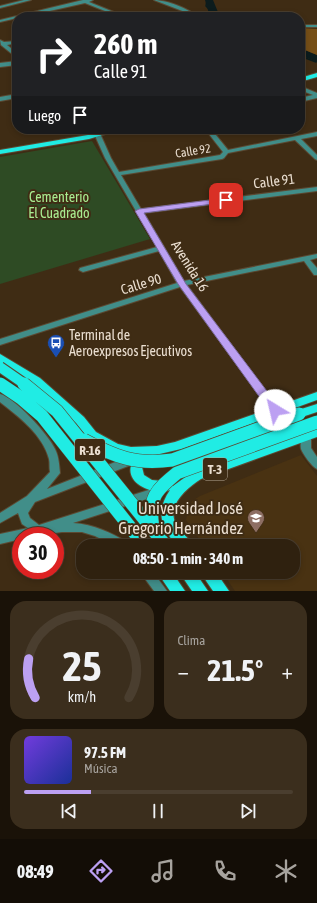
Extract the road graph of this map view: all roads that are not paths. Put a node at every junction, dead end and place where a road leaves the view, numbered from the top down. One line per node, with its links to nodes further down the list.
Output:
1 (29, 0): 5 (street)
2 (91, 0): 4 (street)
3 (156, 0): 8 (street)
4 (83, 1): 6 (street); 7 (street)
5 (0, 7)
6 (38, 12)
7 (111, 12)
8 (188, 12)
9 (12, 18): 10 (street)
10 (0, 21)
11 (305, 26): 12 (street)
12 (317, 26)
13 (2, 42): 14 (street)
14 (12, 51)
15 (12, 64): 16 (street)
16 (0, 65)
17 (317, 70): 18 (main road)
18 (305, 73)
19 (317, 76): 20 (main road)
20 (305, 79)
21 (305, 90): 22 (street)
22 (317, 95): 25 (street)
23 (12, 97): 24 (street)
24 (0, 99)
25 (305, 99)
26 (76, 134): 32 (main road)
27 (81, 134): 33 (main road)
28 (97, 134): 36 (street, Avenida 16)
29 (212, 134): 34 (street)
30 (317, 134): 31 (street, Calle 92)
31 (296, 138): 34 (street, Calle 92); 35 (street)
32 (0, 146)
33 (0, 152)
34 (226, 152): 36 (street, Calle 92)
35 (317, 158)
36 (118, 174): 38 (street, Avenida 16)
37 (317, 189): 38 (street, Calle 91)
38 (139, 211): 39 (street, Avenida 16)
39 (161, 248): 42 (street); 44 (street, Avenida 16)
40 (317, 256): 41 (street, Calle 90)
41 (306, 259): 43 (street); 44 (street, Calle 90)
42 (83, 270)
43 (317, 273)
44 (182, 284): 45 (street, Calle 90); 52 (street, Avenida 16)
45 (0, 342)
46 (0, 358): 56 (main road, R-16)
47 (0, 367): 55 (main road, R-16, bridge)
48 (0, 384): 68 (main road, R-16, bridge)
49 (317, 396): 52 (main road, T-3)
50 (0, 397): 59 (street)
51 (317, 408): 55 (main road, bridge)
52 (275, 410): 56 (main road, T-3)
53 (317, 422): 64 (main road, bridge)
54 (311, 434): 57 (street); 58 (main road, T-3)
55 (80, 438): 64 (main road, R-16, bridge)
56 (157, 451): 58 (main road); 59 (street)
57 (317, 465)
58 (183, 483): 62 (street); 70 (main road, T-3)
59 (32, 499): 60 (street); 61 (street)
60 (0, 518)
61 (34, 527)
62 (47, 527)
63 (64, 529): 67 (street)
64 (153, 530): 69 (main road, R-16, bridge)
65 (12, 536): 66 (street)
66 (0, 539)
67 (113, 539)
68 (139, 539)
69 (160, 539)
70 (180, 539)
71 (152, 579): 75 (street)
72 (169, 579): 76 (main road)
73 (192, 579): 77 (main road)
74 (213, 579): 78 (main road)
75 (161, 591)
76 (178, 591)
77 (201, 591)
78 (222, 591)

